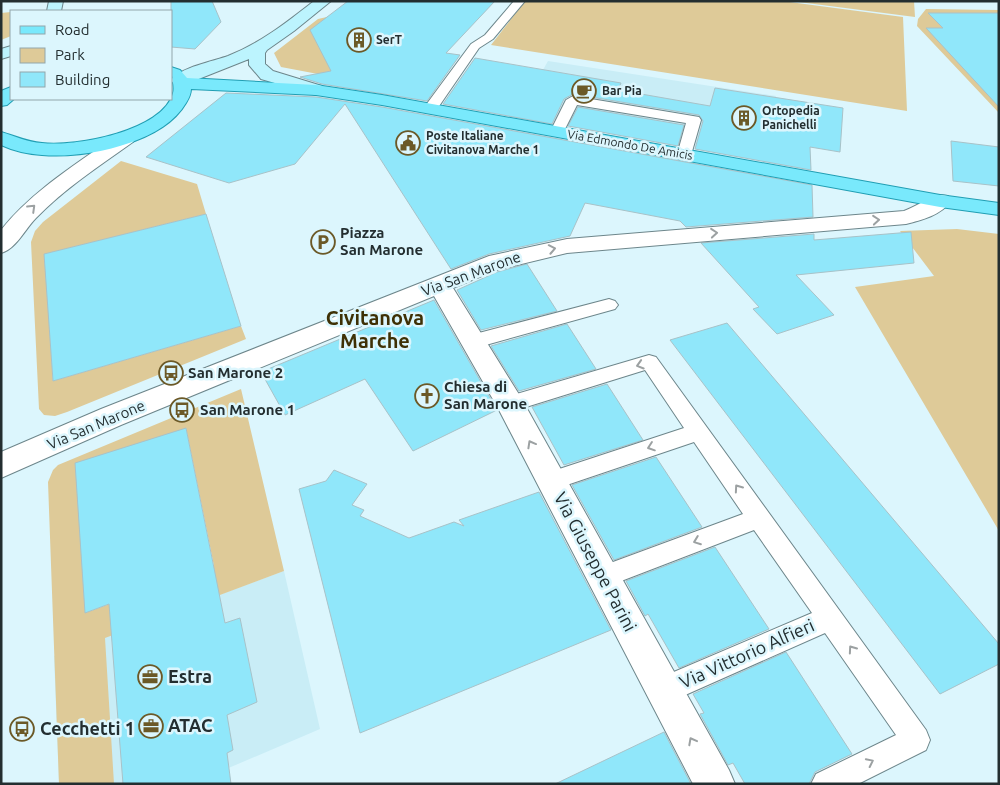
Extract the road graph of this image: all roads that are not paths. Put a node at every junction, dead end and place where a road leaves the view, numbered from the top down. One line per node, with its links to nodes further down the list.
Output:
1 (324, 1): 3 (main road)
2 (520, 1): 9 (lane)
3 (298, 20): 4 (main road); 5 (main road)
4 (261, 47): 6 (main road); 8 (main road)
5 (172, 63)
6 (177, 78): 7 (main road, Via Edmondo De Amicis); 10 (main road)
7 (261, 88): 8 (main road, Via Edmondo De Amicis); 10 (main road, Via Edmondo De Amicis)
8 (316, 90): 9 (main road, Via Edmondo De Amicis)
9 (430, 109): 11 (main road, Via Edmondo De Amicis)
10 (173, 110): 13 (main road, Via Edmondo De Amicis)
11 (557, 132): 14 (main road, Via Edmondo De Amicis); 14 (lane)
12 (1, 138): 13 (main road, Via Edmondo De Amicis)
13 (126, 138): 17 (street, one-way to 13)
14 (684, 155): 15 (main road, Via Edmondo De Amicis)
15 (940, 200): 16 (main road, Via Edmondo De Amicis); 18 (street, Via San Marone, one-way to 15)
16 (999, 209)
17 (1, 246)
18 (439, 284): 20 (street, Via Giuseppe Parini); 23 (street, Via San Marone)
19 (609, 306): 20 (lane)
20 (475, 341): 21 (street, Via Giuseppe Parini)
21 (510, 404): 22 (lane, Via Vittorio Alfieri, one-way to 21); 24 (street, Via Giuseppe Parini, one-way to 21)
22 (698, 432): 24 (lane, one-way to 24); 25 (lane, Via Vittorio Alfieri, one-way to 22)
23 (1, 466)
24 (552, 481): 26 (street, Via Giuseppe Parini)
25 (759, 518): 26 (lane, one-way to 26); 27 (lane, Via Vittorio Alfieri)
26 (603, 577): 28 (street, Via Giuseppe Parini)
27 (830, 618): 28 (lane, Via Vittorio Alfieri); 30 (lane, Via Vittorio Alfieri, one-way to 27)
28 (664, 690): 29 (street, Via Giuseppe Parini, one-way to 28)
29 (715, 784)
30 (826, 784)

